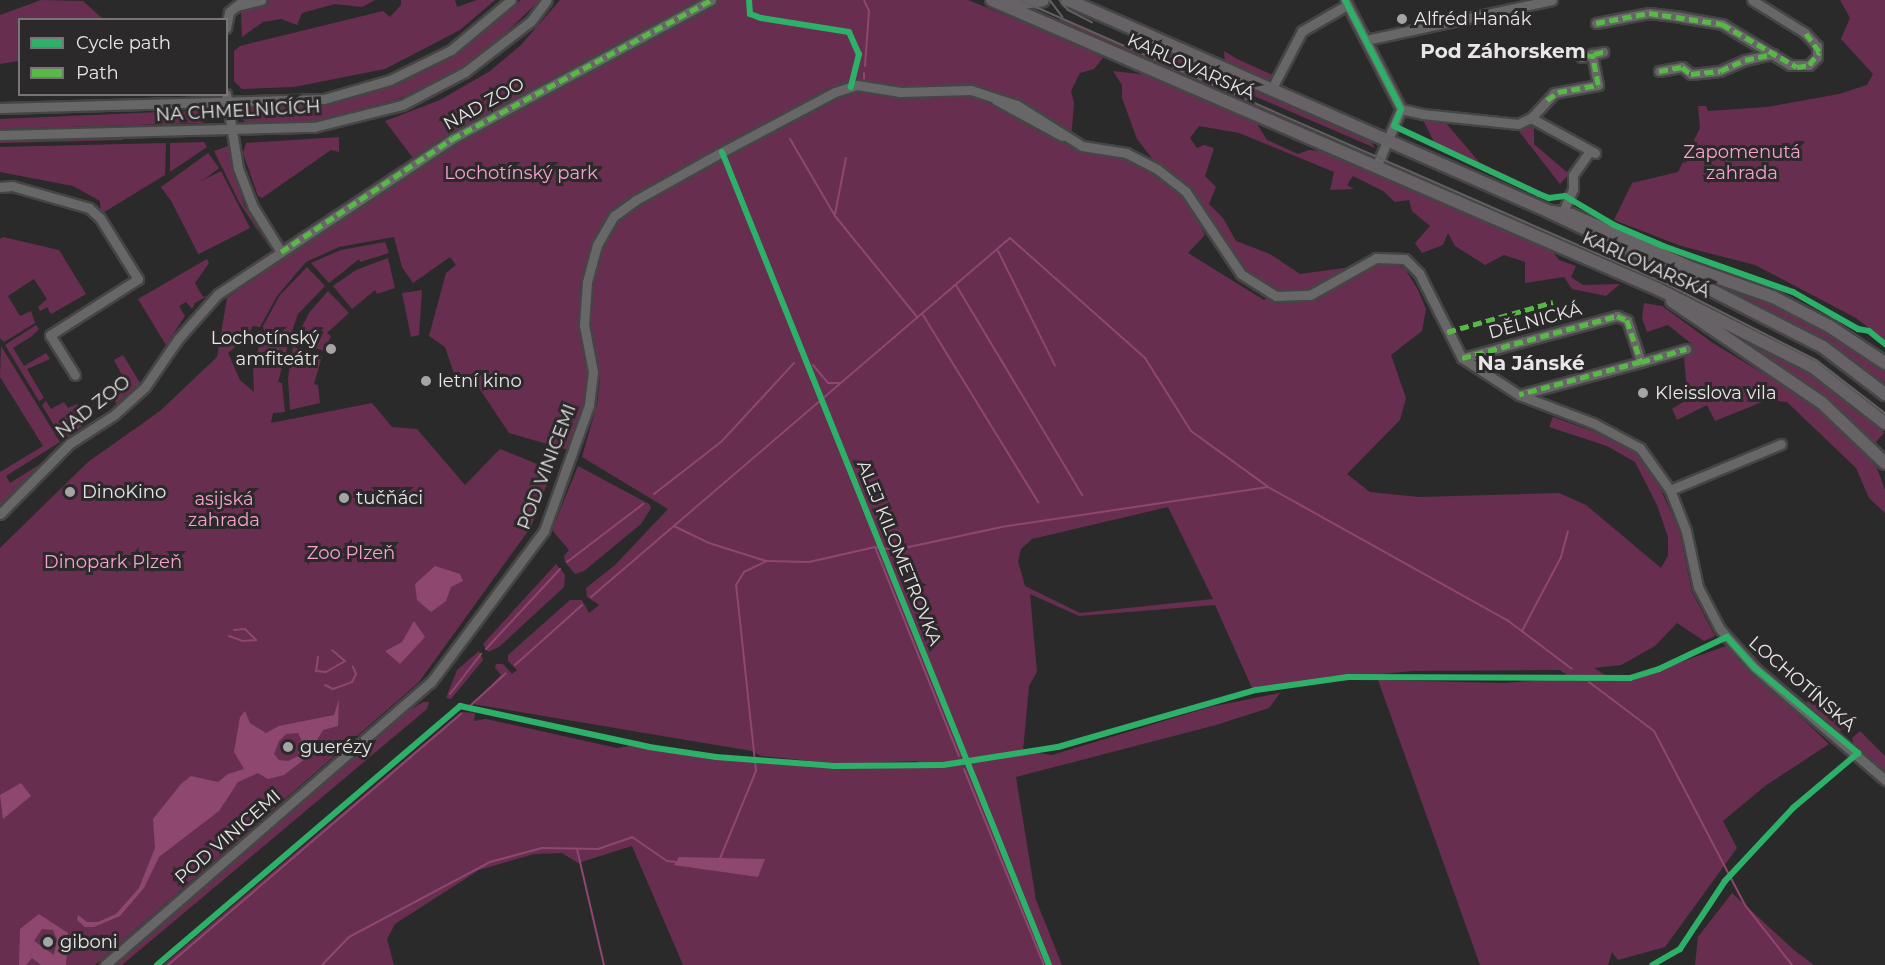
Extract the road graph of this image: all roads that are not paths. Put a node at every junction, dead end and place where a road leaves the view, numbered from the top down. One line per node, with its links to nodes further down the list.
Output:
1 (243, 0): 13 (street)
2 (261, 0): 13 (street)
3 (511, 0): 24 (street, NA CHMELNICÍCH)
4 (547, 0): 28 (street, NA CHMELNICÍCH)
5 (711, 0): 35 (street, NAD ZOO)
6 (1068, 0): 12 (main road, KARLOVARSKÁ)
7 (1552, 0): 17 (street)
8 (1752, 0): 20 (street)
9 (1040, 1): 10 (main road); 16 (main road)
10 (997, 2): 16 (main road, KARLOVARSKÁ)
11 (1346, 2): 17 (street); 23 (street)
12 (1083, 4): 23 (main road, KARLOVARSKÁ)
13 (233, 6): 14 (street)
14 (228, 22)
15 (1596, 23): 20 (street)
16 (1052, 27): 31 (main road, KARLOVARSKÁ)
17 (1366, 40): 26 (street)
18 (1603, 52): 19 (street)
19 (1592, 54): 21 (street); 27 (street)
20 (1773, 54): 22 (street)
21 (1581, 57)
22 (1659, 70)
23 (1271, 90): 30 (main road, KARLOVARSKÁ)
24 (226, 99): 25 (street, NA CHMELNICÍCH); 28 (street)
25 (0, 108)
26 (1401, 109): 27 (street); 30 (street)
27 (1531, 118): 33 (street)
28 (230, 130): 29 (street, NA CHMELNICÍCH); 35 (street)
29 (0, 135)
30 (1387, 141): 31 (street); 34 (main road, KARLOVARSKÁ)
31 (1376, 167): 36 (main road, KARLOVARSKÁ)
32 (0, 187): 41 (street)
33 (1565, 207)
34 (1548, 211): 40 (main road); 42 (main road, KARLOVARSKÁ)
35 (281, 252): 48 (street, NAD ZOO)
36 (1658, 289): 44 (main road, KARLOVARSKÁ); 46 (main road)
37 (1686, 349): 39 (street)
38 (1462, 358): 39 (street, DĚLNICKÁ); 43 (street, LOCHOTÍNSKÁ); 50 (street, POD VINICEMI)
39 (1641, 362): 43 (street)
40 (1885, 363)
41 (75, 375)
42 (1885, 394)
43 (1519, 395): 47 (street, LOCHOTÍNSKÁ)
44 (1885, 423)
45 (1781, 444): 47 (street)
46 (1885, 463)
47 (1670, 490): 49 (street, LOCHOTÍNSKÁ)
48 (0, 514)
49 (1885, 780)
50 (105, 965)

